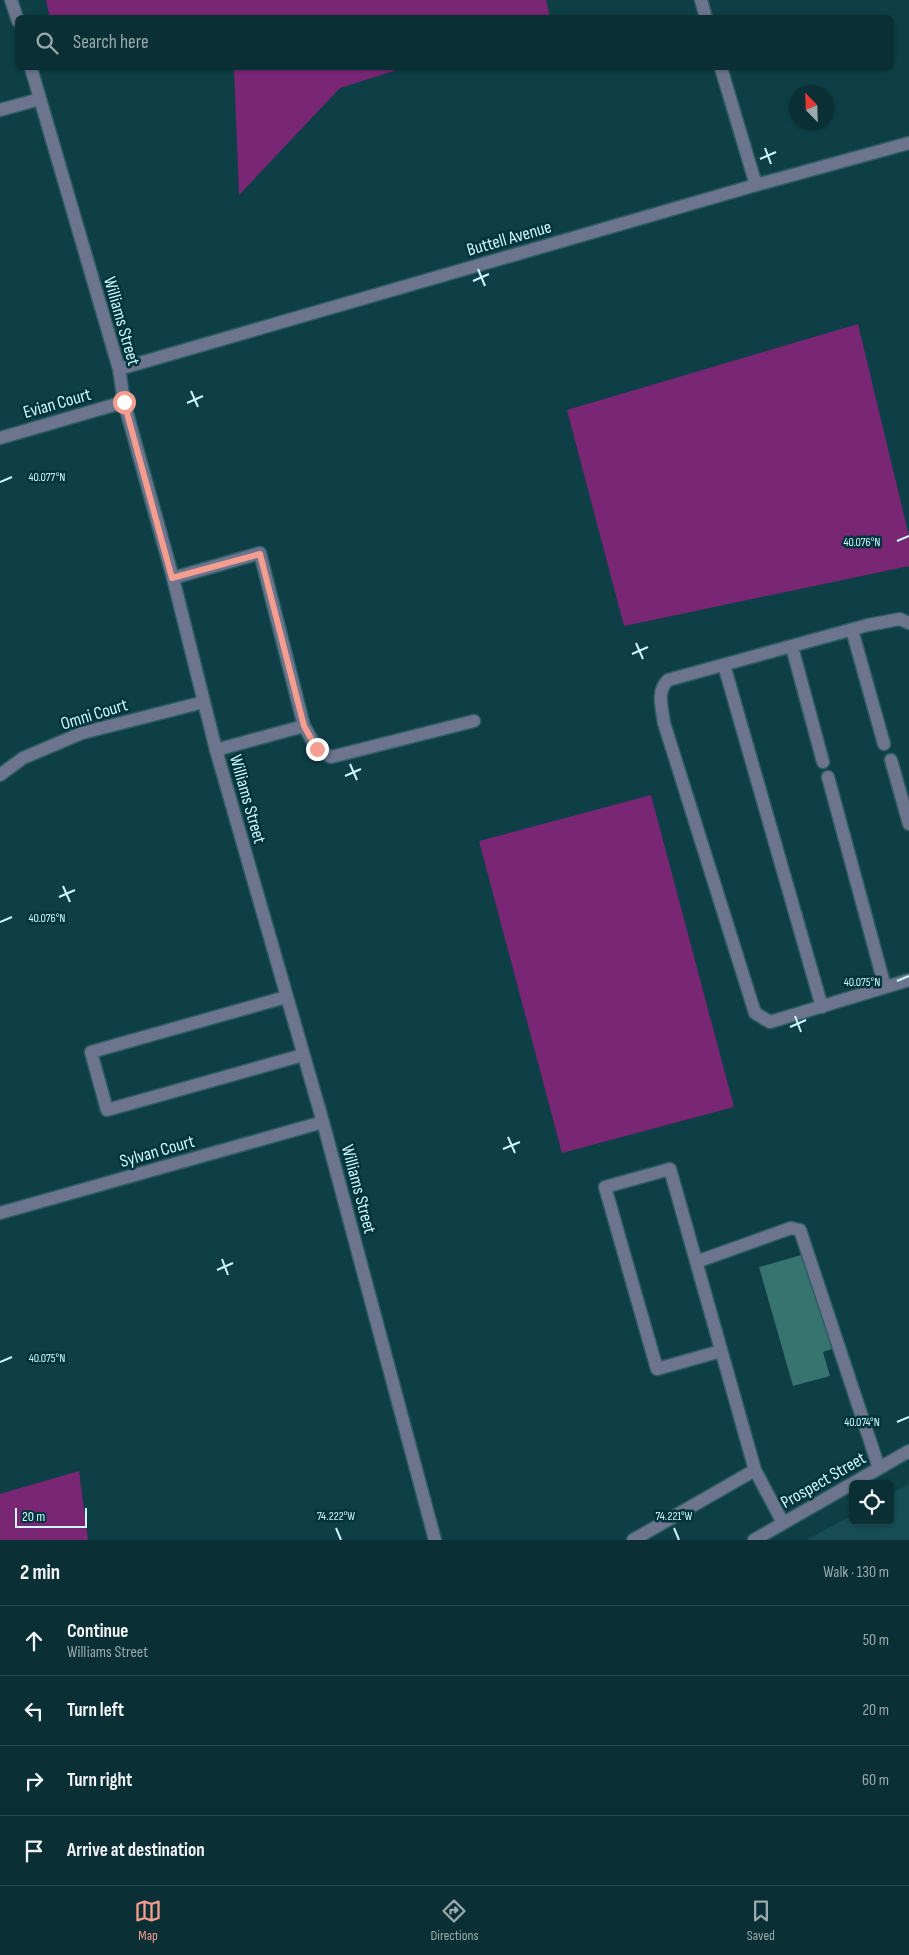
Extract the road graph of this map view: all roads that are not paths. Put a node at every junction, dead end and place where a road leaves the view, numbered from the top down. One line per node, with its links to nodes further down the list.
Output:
1 (11, 0): 3 (street)
2 (701, 0): 4 (street)
3 (16, 15)
4 (705, 15)
5 (32, 70): 7 (street, Williams Street)
6 (722, 70): 10 (street)
7 (40, 99): 8 (street); 11 (street, Williams Street)
8 (0, 110)
9 (909, 143): 10 (street, Buttell Avenue)
10 (756, 185): 11 (street, Buttell Avenue)
11 (119, 369): 12 (street, Williams Street)
12 (124, 402): 13 (street, Evian Court); 14 (street, Williams Street)
13 (0, 438)
14 (172, 578): 19 (street, Williams Street); 21 (street)
15 (909, 623): 16 (street)
16 (852, 630): 17 (street); 22 (street)
17 (792, 647): 18 (street); 25 (street)
18 (724, 665): 32 (street); 32 (street)
19 (204, 702): 23 (street, Williams Street); 26 (street, Omni Court)
20 (474, 721): 21 (street)
21 (304, 726): 23 (street)
22 (884, 744)
23 (216, 750): 31 (street, Williams Street)
24 (891, 760): 28 (street)
25 (823, 762)
26 (0, 775)
27 (828, 777): 30 (street)
28 (909, 824)
29 (909, 980): 30 (street)
30 (886, 987): 32 (street)
31 (286, 997): 33 (street, Williams Street); 33 (street)
32 (822, 1007)
33 (303, 1055): 34 (street, Williams Street)
34 (323, 1122): 35 (street, Sylvan Court); 42 (street, Williams Street)
35 (0, 1213)
36 (696, 1262): 37 (street); 37 (street); 39 (street)
37 (721, 1351): 40 (street)
38 (909, 1451): 39 (street, Prospect Street)
39 (880, 1468): 41 (street, Prospect Street)
40 (755, 1470): 41 (street); 43 (street)
41 (782, 1523): 44 (street, Prospect Street)
42 (435, 1540)
43 (633, 1540)
44 (754, 1540)

